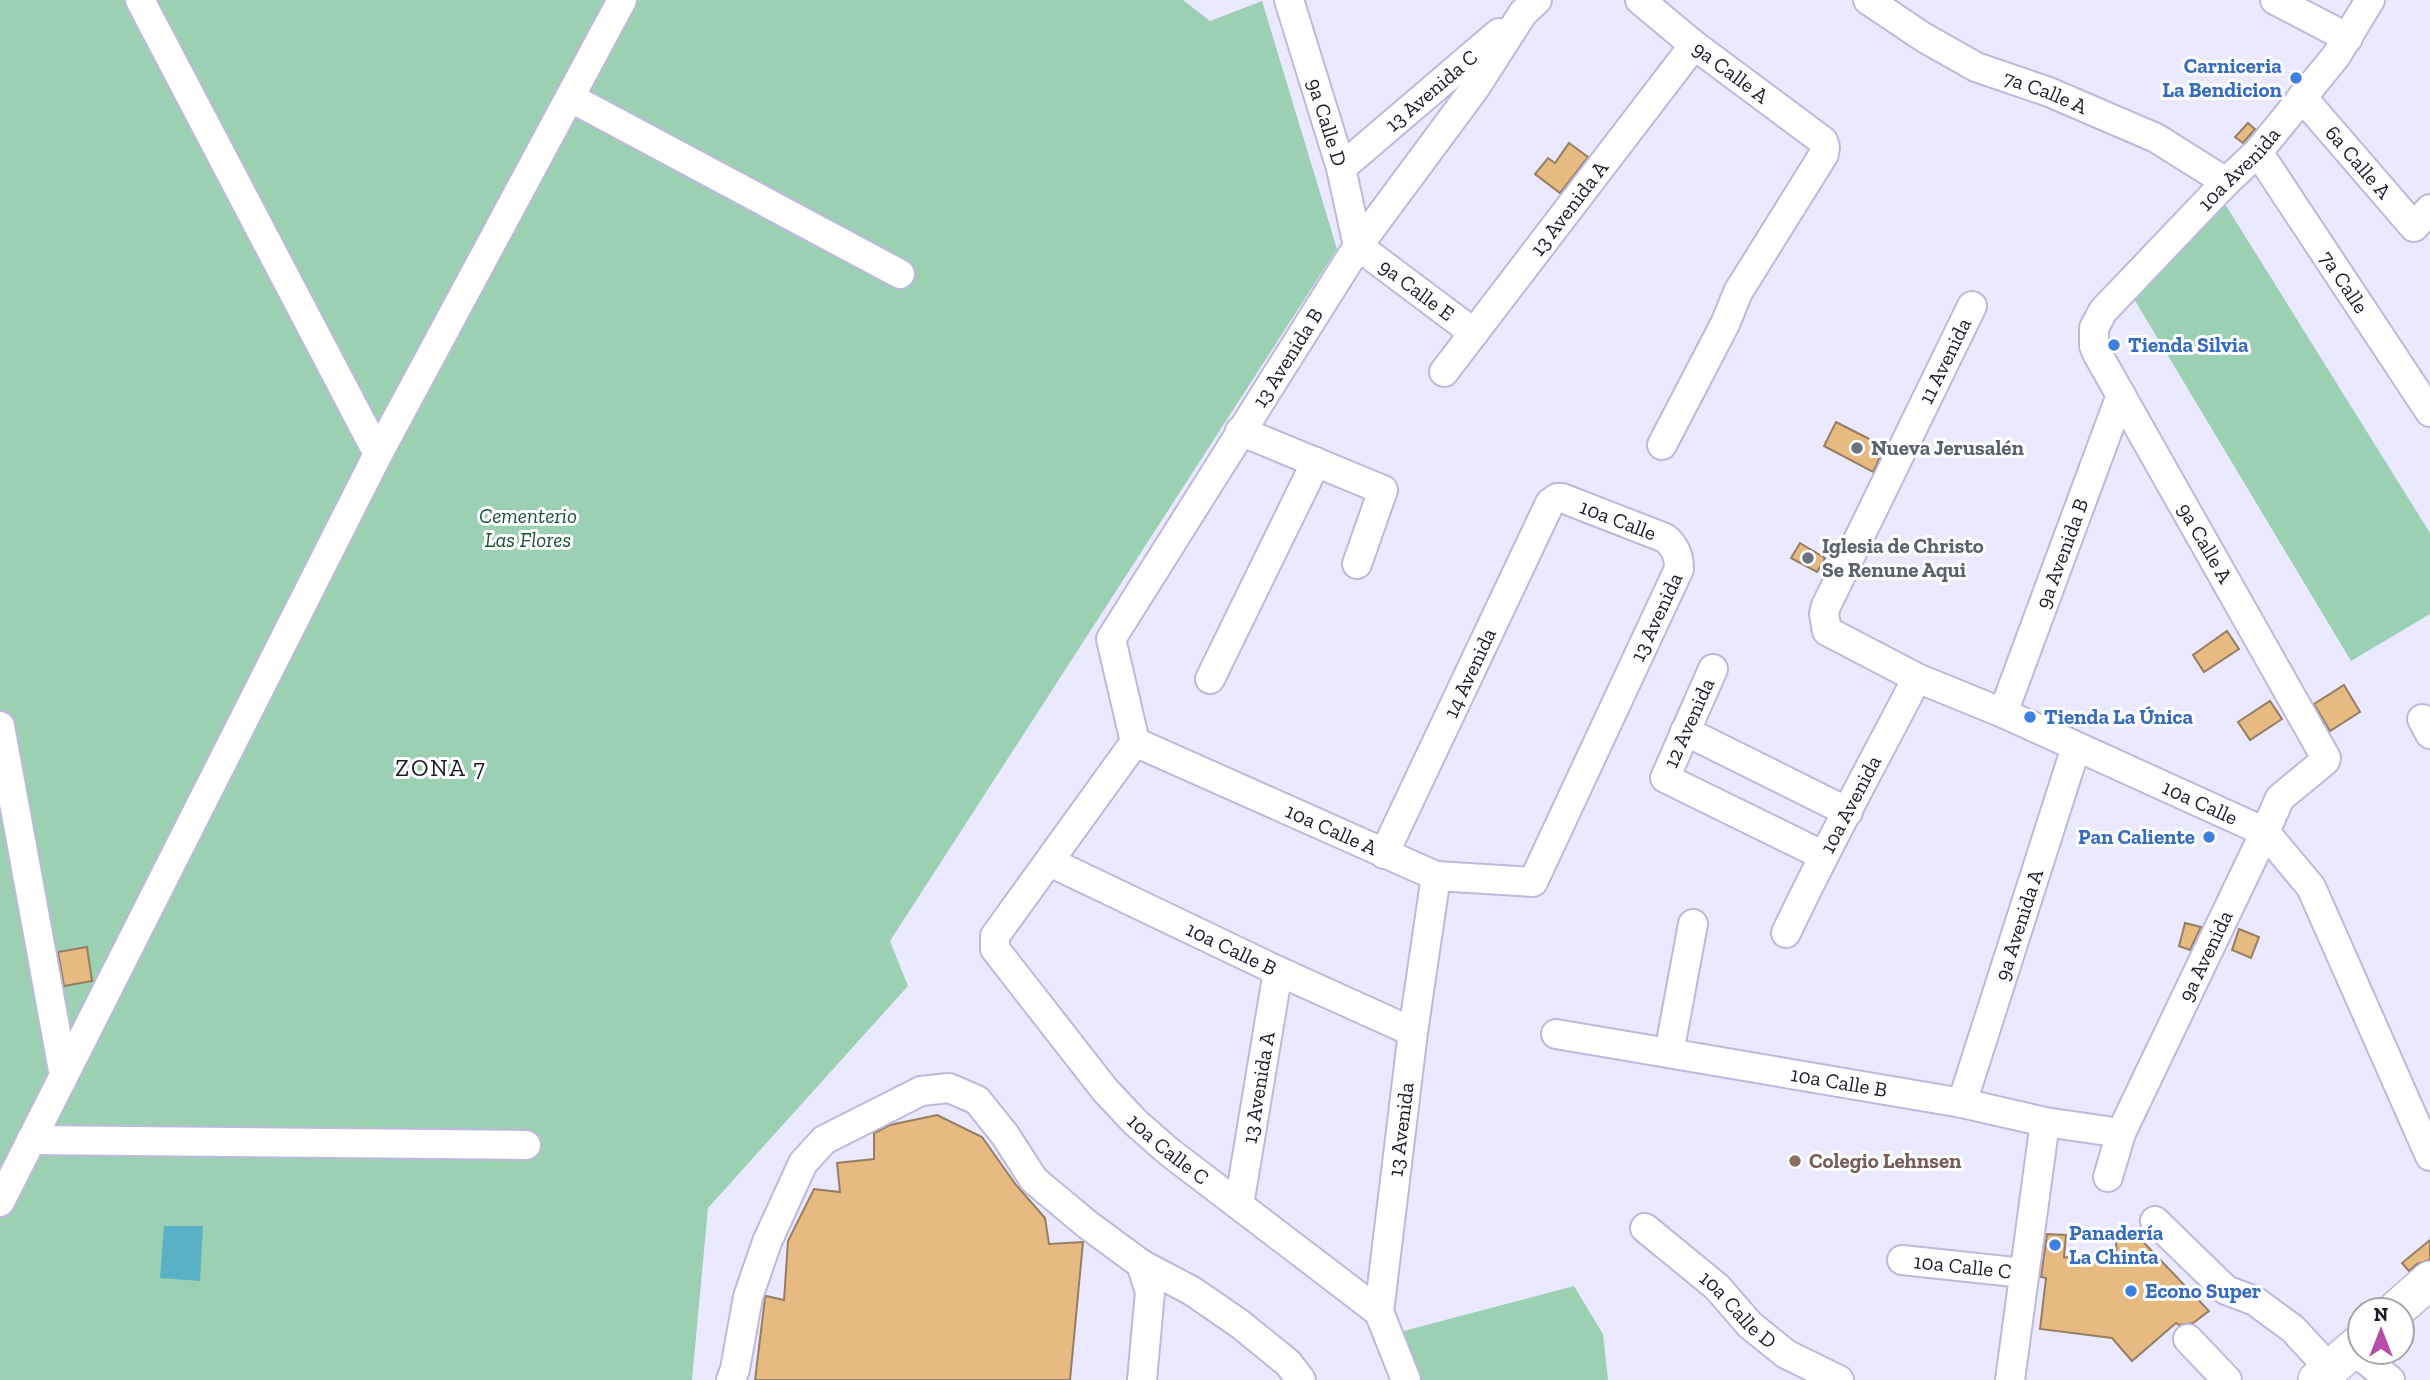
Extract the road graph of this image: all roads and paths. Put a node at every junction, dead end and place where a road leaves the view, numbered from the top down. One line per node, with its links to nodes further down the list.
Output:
1 (140, 0): 27 (street)
2 (622, 0): 12 (street)
3 (1640, 0): 10 (street, 9a Calle A)
4 (1868, 0): 15 (street, 7a Calle A)
5 (2275, 0): 9 (street)
6 (2370, 0): 9 (street, 10a Avenida)
7 (1296, 3): 14 (street, 9a Calle D)
8 (1530, 7): 14 (street, 13 Avenida C); 17 (street, 13 Avenida B)
9 (2348, 38): 11 (street, 10a Avenida)
10 (1694, 45): 21 (street, 13 Avenida A); 26 (street, 9a Calle A)
11 (2302, 97): 13 (street, 10a Avenida); 16 (street, 6a Calle A)
12 (571, 98): 18 (street); 27 (street)
13 (2258, 152): 15 (street, 10a Avenida); 24 (street, 7a Calle)
14 (1341, 168): 17 (street, 9a Calle D)
15 (2226, 182): 20 (street, 10a Avenida)
16 (2422, 218)
17 (1358, 246): 21 (street, 9a Calle E); 25 (street, 13 Avenida B)
18 (900, 274)
19 (1972, 306): 32 (street, 11 Avenida)
20 (2094, 328): 23 (street, 9a Calle A)
21 (1474, 333): 22 (street, 13 Avenida A)
22 (1444, 372)
23 (2121, 395): 36 (street, 9a Avenida B); 41 (street, 9a Calle A)
24 (2430, 411)
25 (1240, 430): 28 (street); 39 (street, 13 Avenida B)
26 (1662, 445)
27 (378, 454): 55 (street)
28 (1316, 462): 31 (street); 35 (street)
29 (1562, 498): 30 (street, 10a Calle); 44 (street, 14 Avenida)
30 (1671, 544): 48 (street, 13 Avenida)
31 (1357, 564)
32 (1826, 606): 34 (street, 10a Calle)
33 (1713, 668): 38 (street, 12 Avenida)
34 (1917, 678): 36 (street, 10a Calle); 42 (street, 10a Avenida)
35 (1210, 679)
36 (2003, 713): 40 (street, 10a Calle)
37 (0, 726): 55 (street)
38 (1685, 731): 42 (street); 45 (street, 12 Avenida)
39 (1135, 742): 44 (street, 10a Calle A); 46 (street)
40 (2076, 747): 43 (street, 10a Calle); 56 (street, 9a Avenida A)
41 (2326, 754): 43 (street, 9a Avenida)
42 (1848, 812): 45 (street, 10a Avenida)
43 (2265, 832): 58 (street, 9a Avenida); 61 (street, 10a Calle)
44 (1384, 854): 47 (street, 10a Calle A)
45 (1822, 855): 50 (street, 10a Avenida)
46 (1050, 862): 51 (street, 10a Calle B); 64 (street, 10a Calle C)
47 (1436, 876): 48 (street, 10a Calle A); 52 (street, 13 Avenida)
48 (1535, 879)
49 (1693, 924): 54 (street)
50 (1786, 933)
51 (1278, 971): 52 (street, 10a Calle B); 64 (street, 13 Avenida A)
52 (1413, 1032): 72 (street, 13 Avenida)
53 (1556, 1034): 54 (street, 10a Calle B)
54 (1669, 1053): 56 (street, 10a Calle B)
55 (64, 1076): 59 (street)
56 (1962, 1103): 57 (street, 10a Calle B)
57 (2045, 1122): 58 (street, 10a Calle B); 69 (street)
58 (2121, 1133): 62 (street, 9a Avenida)
59 (32, 1140): 60 (street); 63 (street)
60 (526, 1145)
61 (2430, 1156)
62 (2108, 1177)
63 (0, 1202)
64 (1239, 1205): 72 (street, 10a Calle C)
65 (2155, 1221): 74 (street)
66 (1645, 1228): 79 (street, 10a Calle D)
67 (1902, 1260): 69 (street, 10a Calle C)
68 (1141, 1264): 75 (street); 76 (street); 77 (street)
69 (2024, 1273): 80 (street)
70 (2430, 1280): 71 (main road)
71 (2412, 1296)
72 (1379, 1312): 78 (street, 13 Avenida)
73 (2188, 1339): 81 (street)
74 (2340, 1360): 82 (street)
75 (731, 1380)
76 (1142, 1380)
77 (1301, 1380)
78 (1406, 1380)
79 (1839, 1380)
80 (2010, 1380)
81 (2227, 1380)
82 (2390, 1380)

